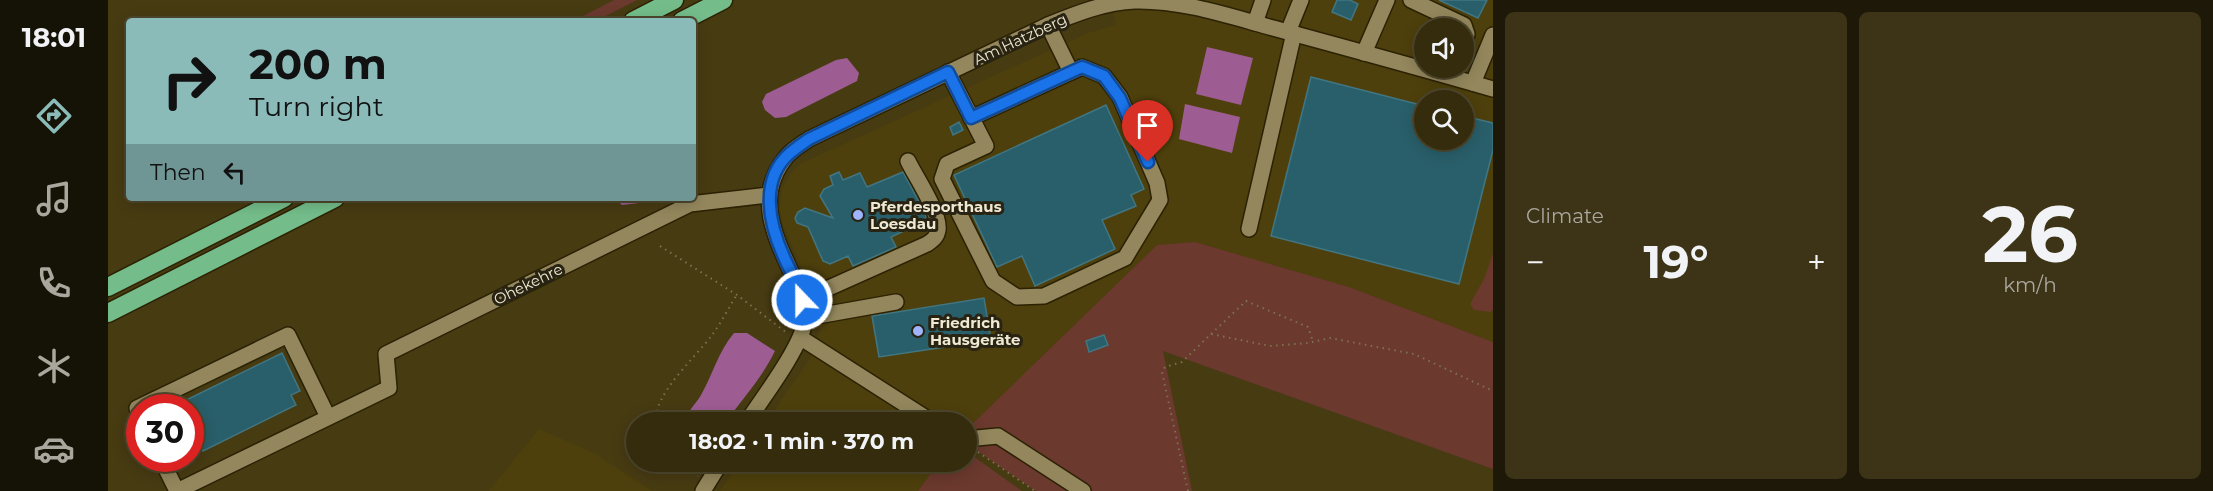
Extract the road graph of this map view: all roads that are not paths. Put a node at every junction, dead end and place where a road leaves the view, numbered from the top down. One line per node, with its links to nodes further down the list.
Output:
1 (674, 0): 7 (highway)
2 (723, 0): 8 (highway)
3 (1263, 0): 10 (street)
4 (1301, 0): 12 (street)
5 (1387, 0): 14 (street)
6 (1411, 0): 9 (street)
7 (639, 18)
8 (688, 18)
9 (1449, 18)
10 (1255, 23): 11 (street, Am Hatzberg); 12 (street, Am Hatzberg)
11 (1047, 25): 17 (street, Am Hatzberg); 18 (street)
12 (1291, 33): 14 (street, Am Hatzberg); 27 (street)
13 (1493, 35): 15 (street)
14 (1364, 53): 16 (street, Am Hatzberg)
15 (1488, 62): 20 (street)
16 (1414, 64)
17 (948, 72): 22 (street); 24 (street, Am Hatzberg)
18 (1071, 72): 22 (street); 22 (street)
19 (1464, 78): 20 (street, Am Hatzberg)
20 (1473, 83): 21 (street, Am Hatzberg)
21 (1493, 89)
22 (971, 118)
23 (908, 161): 29 (street)
24 (769, 195): 29 (street, Am Hatzberg); 37 (street, Ohekehre)
25 (278, 201): 28 (highway)
26 (329, 201): 31 (highway)
27 (1250, 229)
28 (108, 287)
29 (802, 300): 32 (street, Am Hatzberg)
30 (896, 302): 32 (street)
31 (108, 314)
32 (806, 318): 33 (street, Am Hatzberg)
33 (801, 338): 35 (street, Am Hatzberg); 36 (street)
34 (166, 394): 37 (street)
35 (753, 412)
36 (917, 412)
37 (328, 417): 39 (street)
38 (977, 443): 42 (street)
39 (168, 472)
40 (717, 472): 41 (street)
41 (710, 488)
42 (1083, 491)

